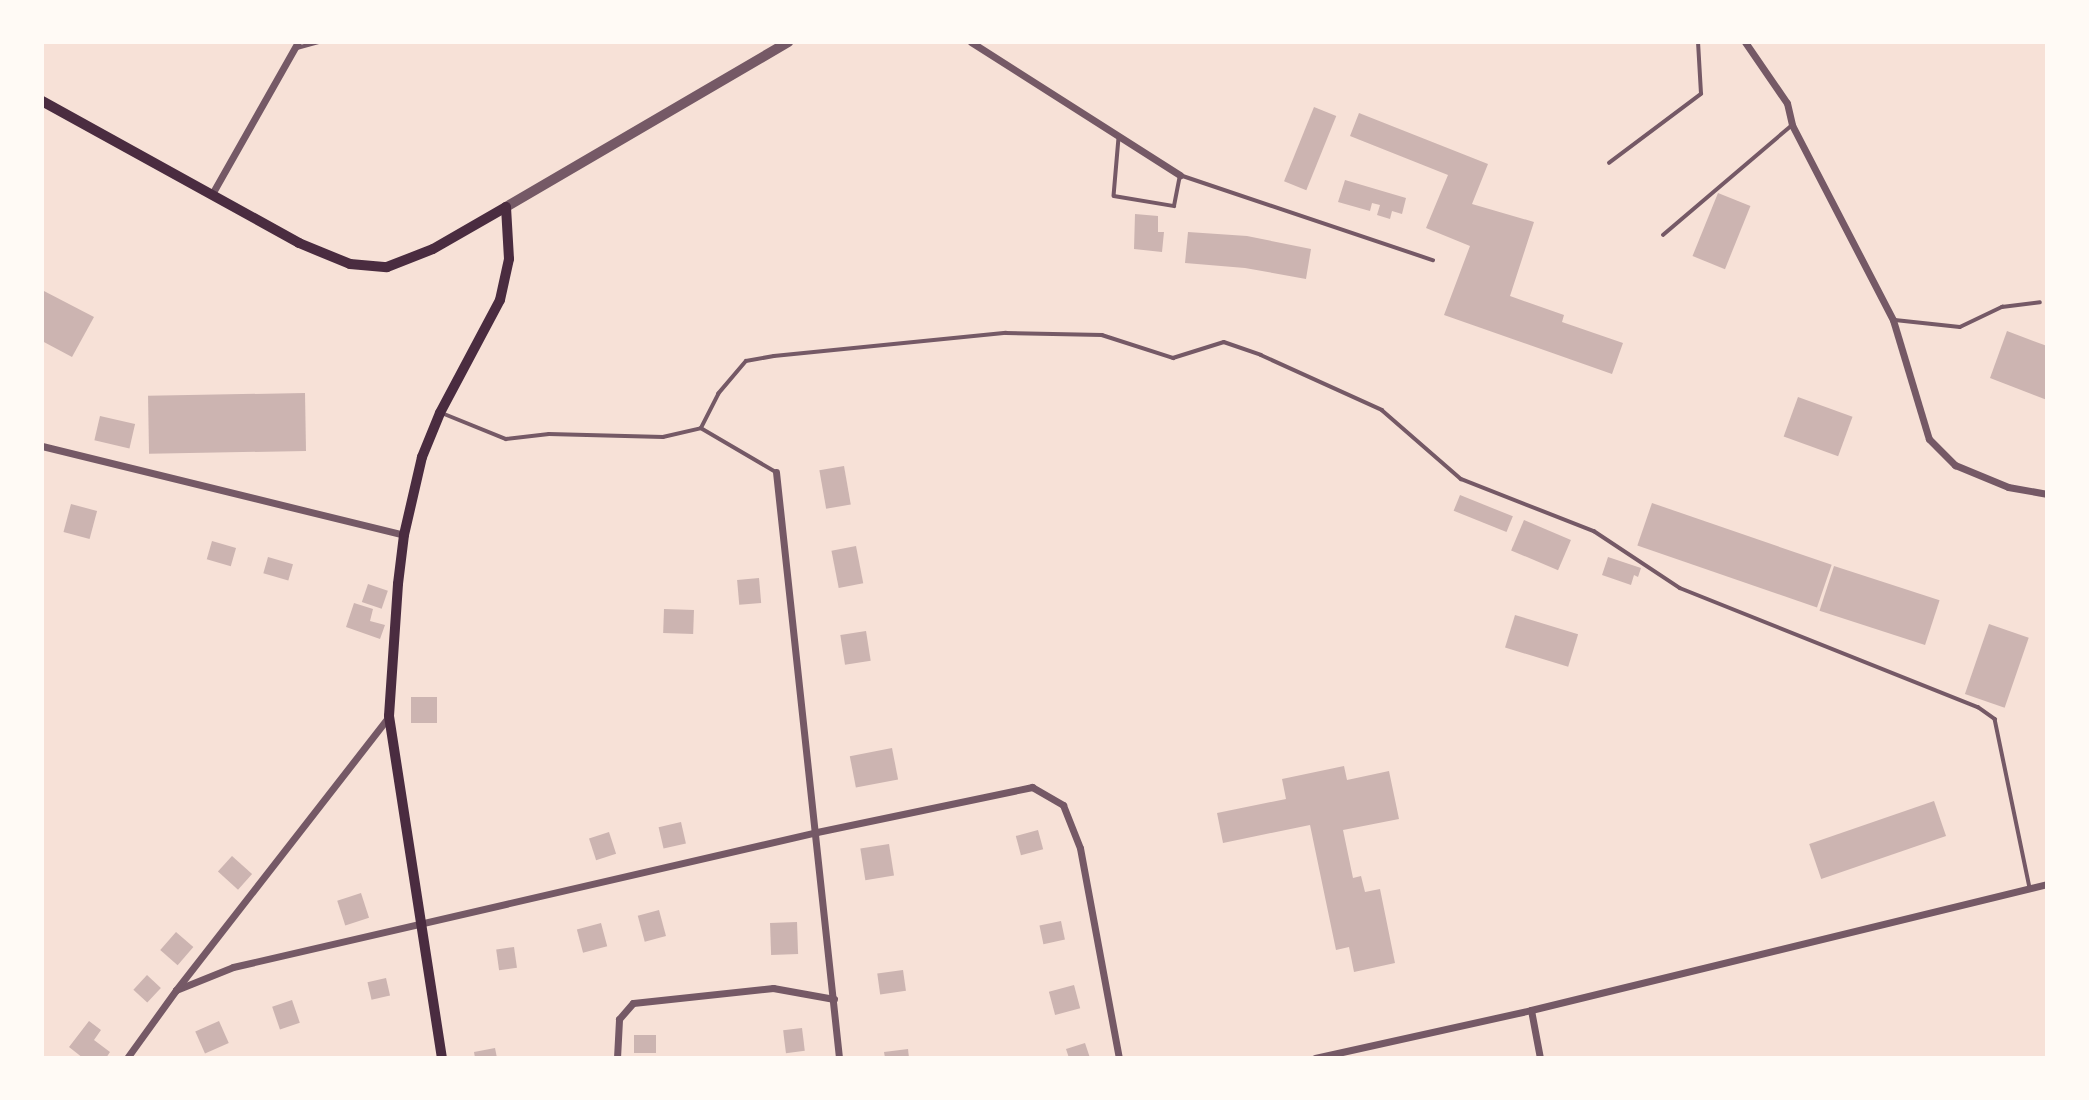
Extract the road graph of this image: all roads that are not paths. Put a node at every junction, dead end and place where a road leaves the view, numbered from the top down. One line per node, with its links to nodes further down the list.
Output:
1 (319, 42): 6 (lane)
2 (789, 42): 13 (street)
3 (971, 42): 9 (street)
4 (1698, 42): 10 (lane)
5 (1745, 42): 8 (street)
6 (296, 45): 12 (street)
7 (42, 101): 12 (main road)
8 (1792, 125): 14 (lane); 17 (street)
9 (1119, 136): 11 (street); 11 (lane)
10 (1609, 163)
11 (1180, 175): 15 (lane)
12 (212, 194): 13 (main road)
13 (506, 207): 18 (main road)
14 (1662, 235)
15 (1433, 260)
16 (2040, 302): 17 (lane)
17 (1893, 320): 22 (street)
18 (440, 413): 19 (lane); 23 (main road)
19 (701, 428): 21 (lane); 27 (lane)
20 (42, 446): 23 (street)
21 (776, 472): 25 (street)
22 (2047, 494)
23 (404, 535): 24 (main road)
24 (389, 716): 28 (main road); 29 (street)
25 (817, 832): 28 (street); 30 (street); 37 (street)
26 (2047, 884): 27 (street)
27 (2030, 888): 31 (street)
28 (420, 926): 29 (street); 34 (main road)
29 (176, 990): 33 (street)
30 (834, 999): 35 (street); 36 (street)
31 (1531, 1010): 32 (street); 39 (street)
32 (1344, 1055): 38 (street)
33 (127, 1058)
34 (443, 1058)
35 (617, 1058)
36 (839, 1058)
37 (1119, 1058)
38 (1315, 1058)
39 (1540, 1058)

